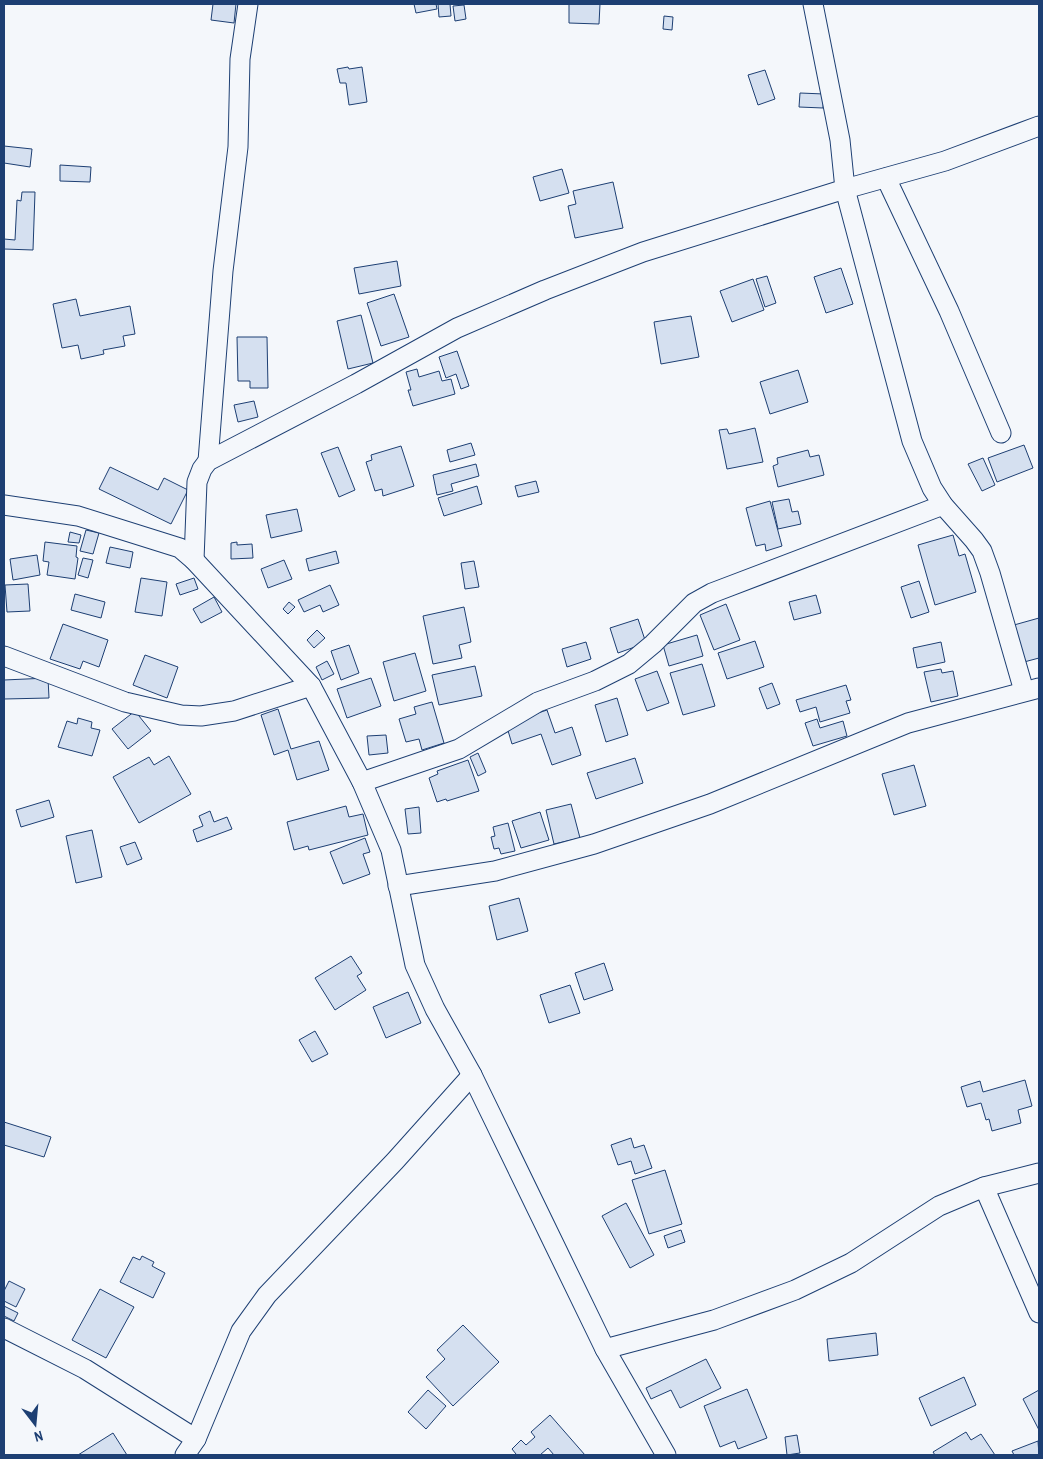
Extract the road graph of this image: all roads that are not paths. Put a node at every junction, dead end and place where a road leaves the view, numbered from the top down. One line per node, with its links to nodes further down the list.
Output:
1 (248, 4): 7 (street)
2 (813, 4): 5 (street)
3 (1039, 126): 4 (street)
4 (886, 178): 5 (street); 6 (street)
5 (845, 189): 7 (street); 9 (street)
6 (1001, 433)
7 (208, 461): 10 (street)
8 (4, 505): 10 (street)
9 (943, 505): 13 (street); 14 (street)
10 (194, 560): 12 (street)
11 (4, 656): 12 (street)
12 (311, 686): 14 (street)
13 (1032, 690): 15 (street)
14 (362, 782): 15 (street)
15 (398, 886): 16 (street)
16 (472, 1074): 21 (street); 22 (street)
17 (1039, 1173): 18 (street)
18 (984, 1187): 19 (street); 21 (street)
19 (1039, 1313)
20 (4, 1328): 22 (street)
21 (606, 1349): 24 (street)
22 (196, 1438): 23 (street)
23 (185, 1455)
24 (666, 1455)

